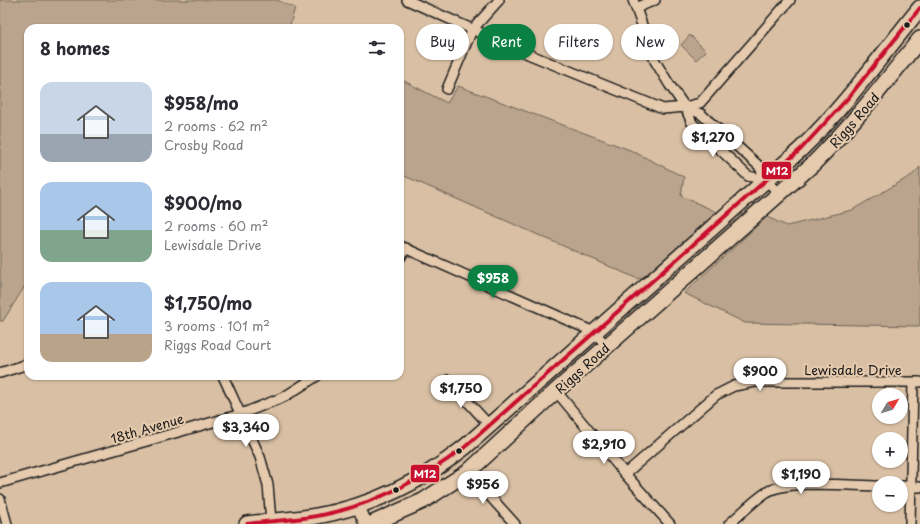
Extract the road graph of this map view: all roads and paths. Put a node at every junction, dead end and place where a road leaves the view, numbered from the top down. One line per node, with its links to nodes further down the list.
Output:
1 (406, 0): 7 (street)
2 (499, 0): 7 (street)
3 (655, 0): 5 (street)
4 (790, 0): 10 (street)
5 (635, 4): 10 (street)
6 (920, 8): 11 (main road, Riggs Road)
7 (472, 30): 9 (street); 10 (street)
8 (920, 39): 12 (main road, Riggs Road)
9 (447, 89)
10 (685, 107): 11 (street); 11 (street)
11 (766, 180): 12 (street); 14 (main road, Riggs Road)
12 (780, 194): 15 (main road, Riggs Road)
13 (404, 247): 14 (street)
14 (594, 332): 15 (street); 24 (main road, Riggs Road)
15 (607, 346): 22 (main road, Riggs Road)
16 (24, 365): 17 (street)
17 (0, 373)
18 (225, 380): 23 (street)
19 (311, 380): 23 (street, 18th Avenue)
20 (448, 380): 24 (street)
21 (917, 382): 26 (street, Lewisdale Drive); 27 (street)
22 (556, 391): 25 (main road, Riggs Road); 26 (street)
23 (241, 414): 28 (street, 18th Avenue); 35 (street)
24 (489, 425): 33 (main road, Riggs Road)
25 (468, 472): 39 (main road, Riggs Road); 40 (street)
26 (625, 474): 41 (street)
27 (906, 476)
28 (0, 483)
29 (872, 486): 42 (street)
30 (908, 486): 31 (street)
31 (920, 487)
32 (0, 500): 36 (street)
33 (358, 506): 35 (main road, Riggs Road); 38 (street)
34 (908, 509): 43 (street)
35 (272, 521): 37 (main road, Riggs Road)
36 (7, 524)
37 (247, 524)
38 (366, 524)
39 (371, 524)
40 (515, 524)
41 (670, 524)
42 (729, 524)
43 (910, 524)

